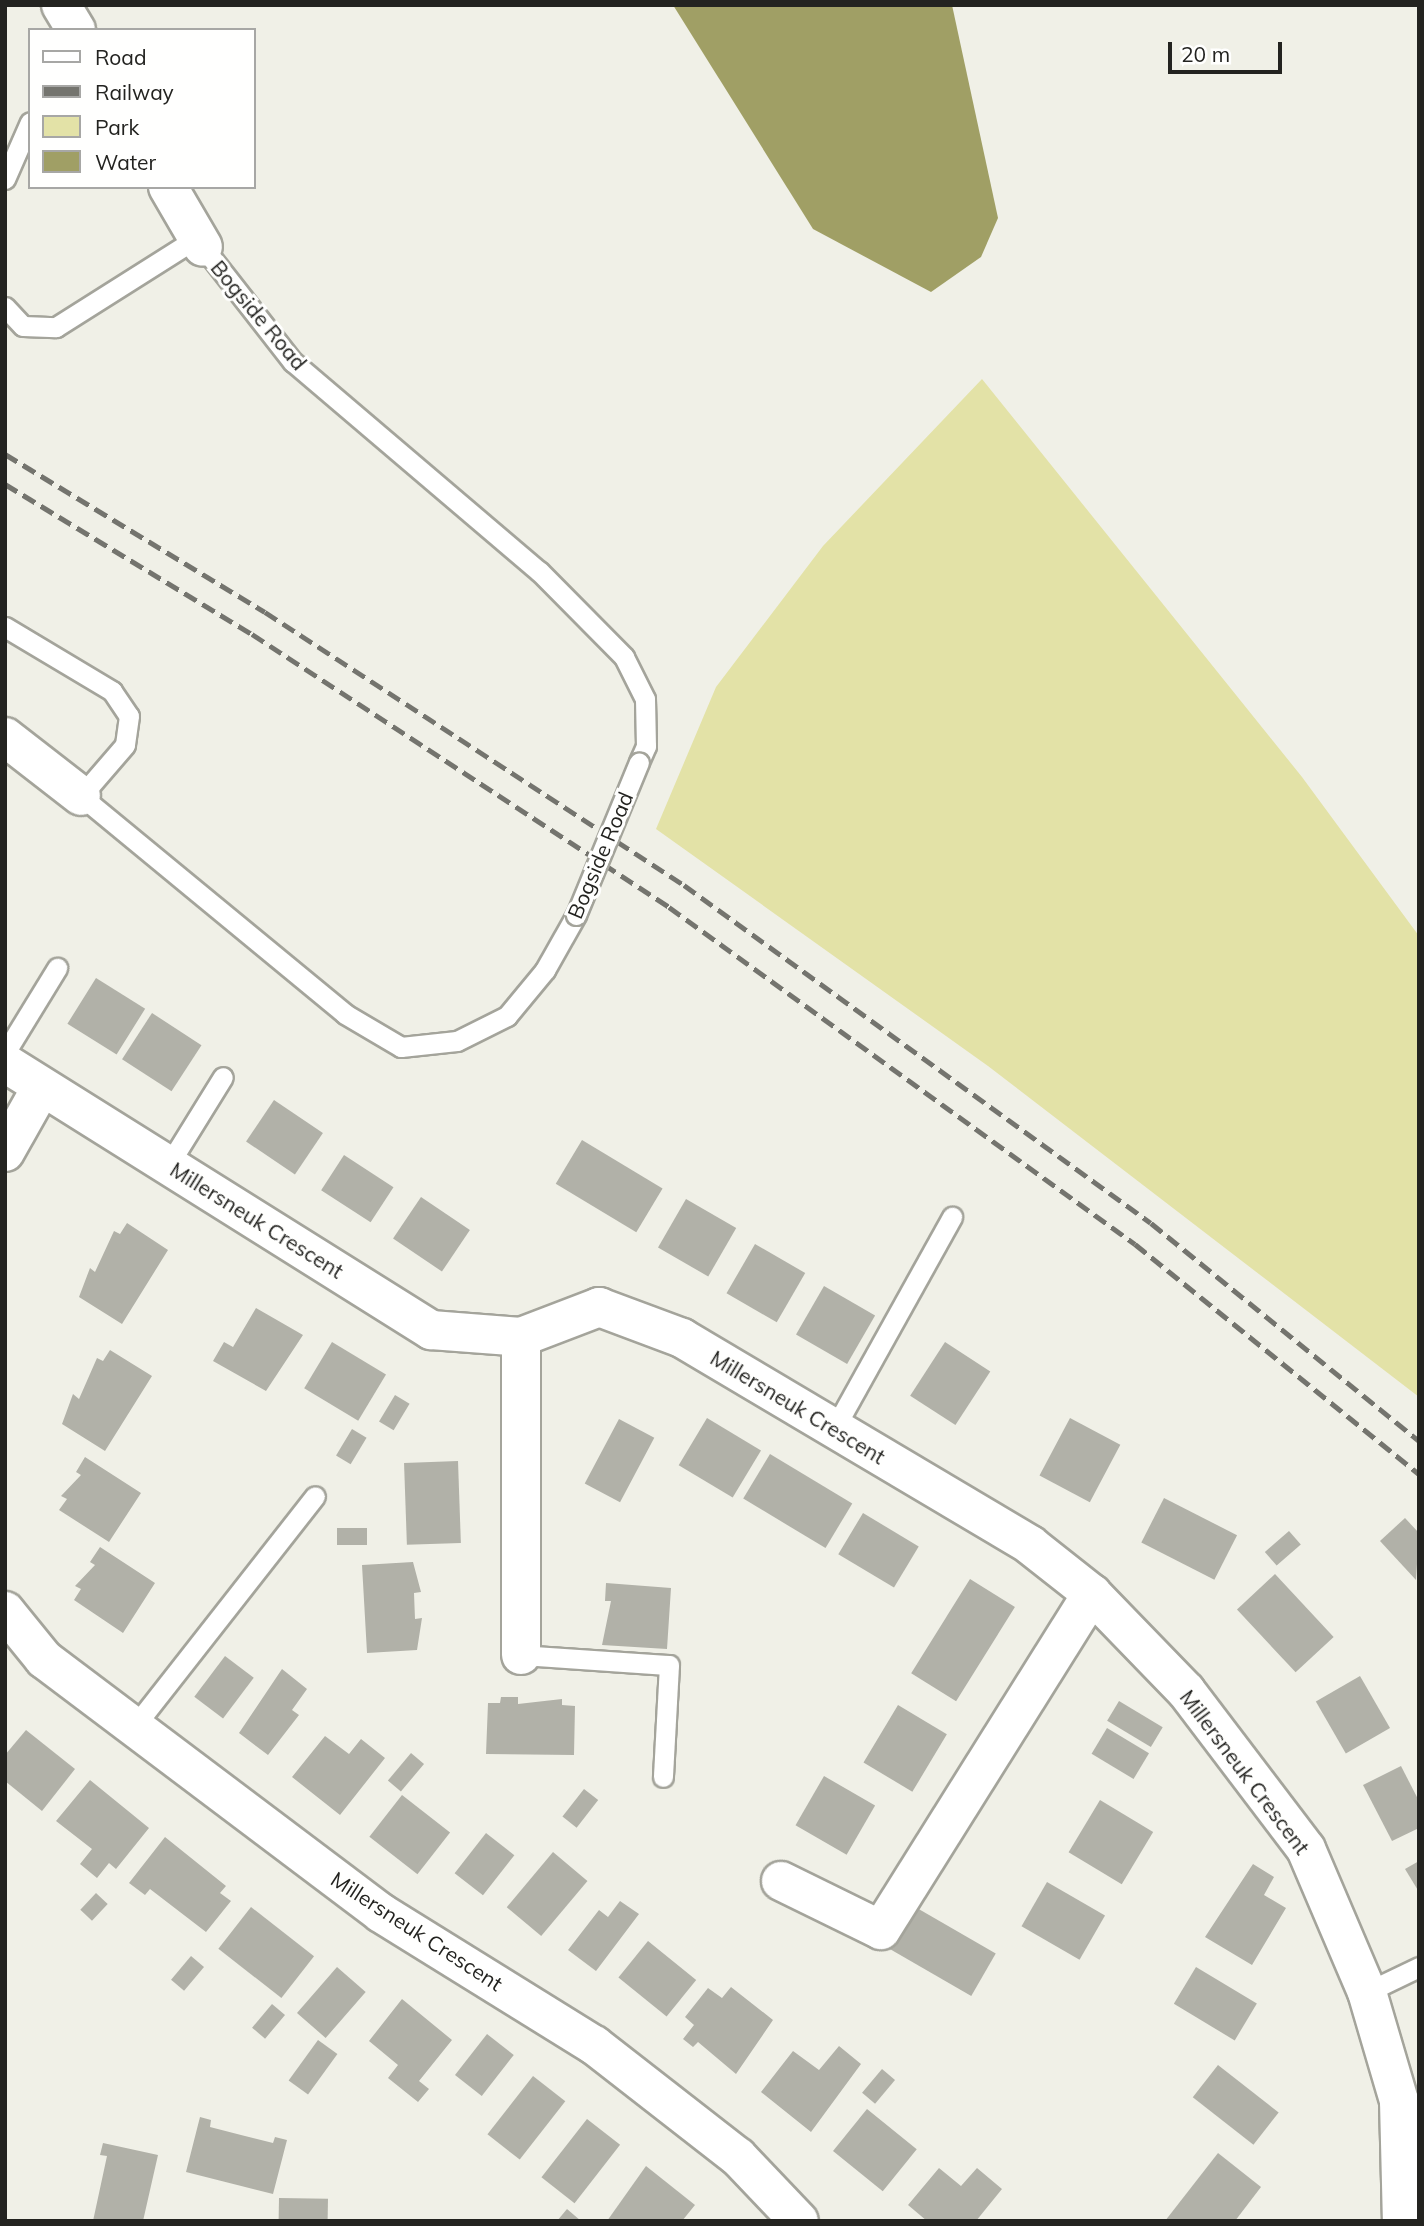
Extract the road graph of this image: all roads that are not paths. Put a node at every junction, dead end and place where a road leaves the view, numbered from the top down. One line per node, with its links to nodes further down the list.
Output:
1 (28, 127): 2 (lane)
2 (5, 179)
3 (169, 189): 4 (street)
4 (200, 243): 5 (lane); 8 (lane, Bogside Road, bridge)
5 (5, 307)
6 (5, 627): 8 (lane)
7 (5, 737): 8 (street, Bogside Road)
8 (81, 796)
9 (57, 968): 10 (lane)
10 (5, 1053)
11 (5, 1063): 13 (street, Millersneuk Crescent)
12 (223, 1077): 15 (lane)
13 (41, 1087): 14 (street); 15 (street, Millersneuk Crescent)
14 (5, 1152)
15 (169, 1164): 17 (street, Millersneuk Crescent)
16 (952, 1217): 18 (lane)
17 (521, 1337): 18 (street, Millersneuk Crescent); 22 (street)
18 (834, 1429): 20 (street, Millersneuk Crescent)
19 (315, 1496): 23 (lane)
20 (1092, 1594): 25 (street); 27 (street, Millersneuk Crescent)
21 (5, 1611): 23 (street, Millersneuk Crescent)
22 (522, 1655): 24 (lane)
23 (134, 1727): 29 (street, Millersneuk Crescent)
24 (663, 1777)
25 (781, 1881)
26 (1419, 1967): 27 (lane)
27 (1367, 1992): 28 (street, Millersneuk Crescent)
28 (1409, 2203)
29 (799, 2221)

